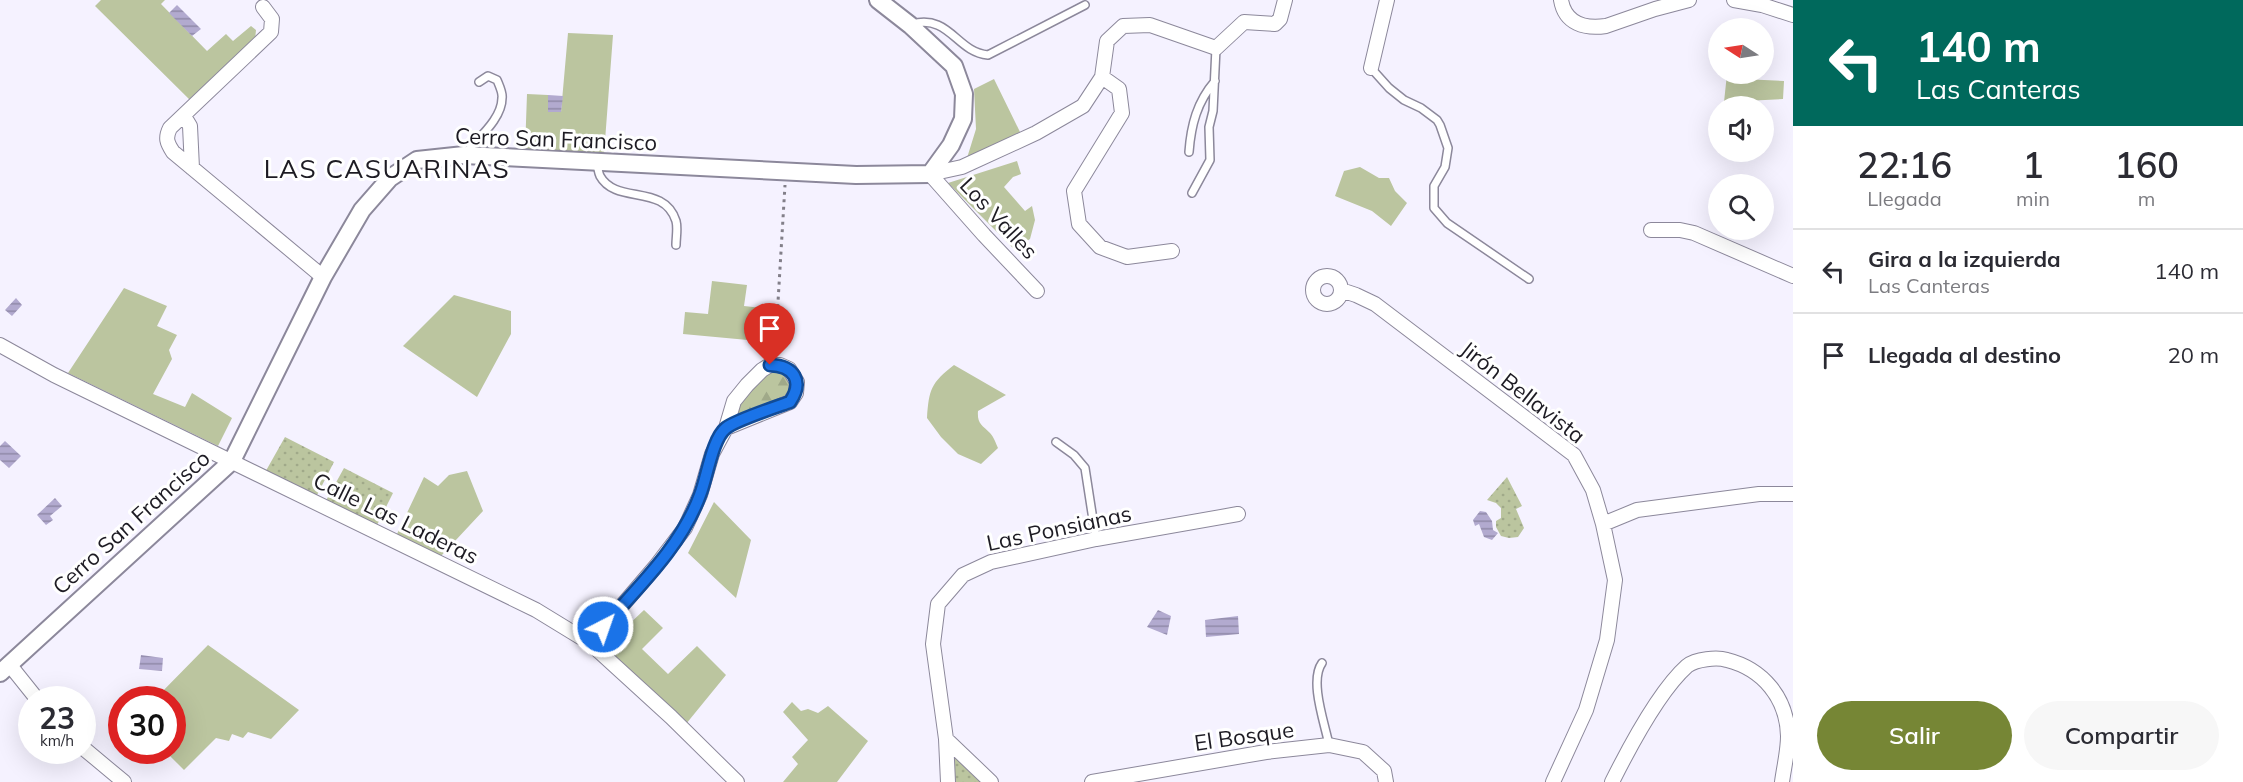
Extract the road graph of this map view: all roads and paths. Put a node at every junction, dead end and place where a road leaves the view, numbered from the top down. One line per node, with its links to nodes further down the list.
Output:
1 (878, 0): 10 (street)
2 (1285, 0): 11 (street)
3 (1387, 0): 12 (street)
4 (1562, 0): 5 (street)
5 (1689, 0)
6 (1734, 0): 9 (street)
7 (1085, 5): 10 (lane)
8 (262, 7): 16 (street)
9 (1793, 15)
10 (910, 25): 22 (street)
11 (1216, 48): 13 (street); 14 (lane)
12 (1371, 68): 29 (lane)
13 (1102, 77): 22 (street); 26 (street)
14 (1215, 81): 17 (lane); 23 (lane)
15 (478, 82): 18 (lane)
16 (181, 119): 20 (street); 20 (street)
17 (1189, 152)
18 (464, 155): 19 (street, Cerro San Francisco); 28 (street, Cerro San Francisco)
19 (597, 162): 21 (street, Cerro San Francisco); 25 (lane)
20 (192, 168): 28 (street)
21 (786, 171): 22 (street, Cerro San Francisco); 33 (path)
22 (930, 174): 31 (street, Los Valles)
23 (1192, 193)
24 (1651, 230): 27 (street)
25 (676, 245)
26 (1172, 250)
27 (1793, 276)
28 (323, 277): 36 (street, Cerro San Francisco)
29 (1529, 279)
30 (1341, 290): 39 (street, Jirón Bellavista)
31 (1038, 291)
32 (0, 345): 36 (street, Calle Las Laderas)
33 (774, 365): 34 (street); 34 (street)
34 (726, 428): 41 (street)
35 (1056, 442): 40 (lane)
36 (232, 461): 41 (street, Calle Las Laderas); 43 (street, Cerro San Francisco)
37 (1793, 494): 39 (street)
38 (1238, 514): 40 (street, Las Ponsianas)
39 (1603, 524): 54 (street, Jirón Bellavista)
40 (1096, 539): 45 (street, Las Ponsianas)
41 (590, 643): 49 (street, Calle Las Laderas)
42 (1322, 663): 46 (lane)
43 (4, 669): 44 (street)
44 (23, 686)
45 (946, 739): 50 (street, Las Ponsianas); 51 (street)
46 (1329, 746): 52 (street, El Bosque); 53 (street, El Bosque)
47 (96, 759): 48 (street)
48 (124, 782)
49 (737, 782)
50 (948, 782)
51 (991, 782)
52 (1092, 782)
53 (1386, 782)
54 (1553, 782)
55 (1612, 782): 56 (street)
56 (1782, 782)

